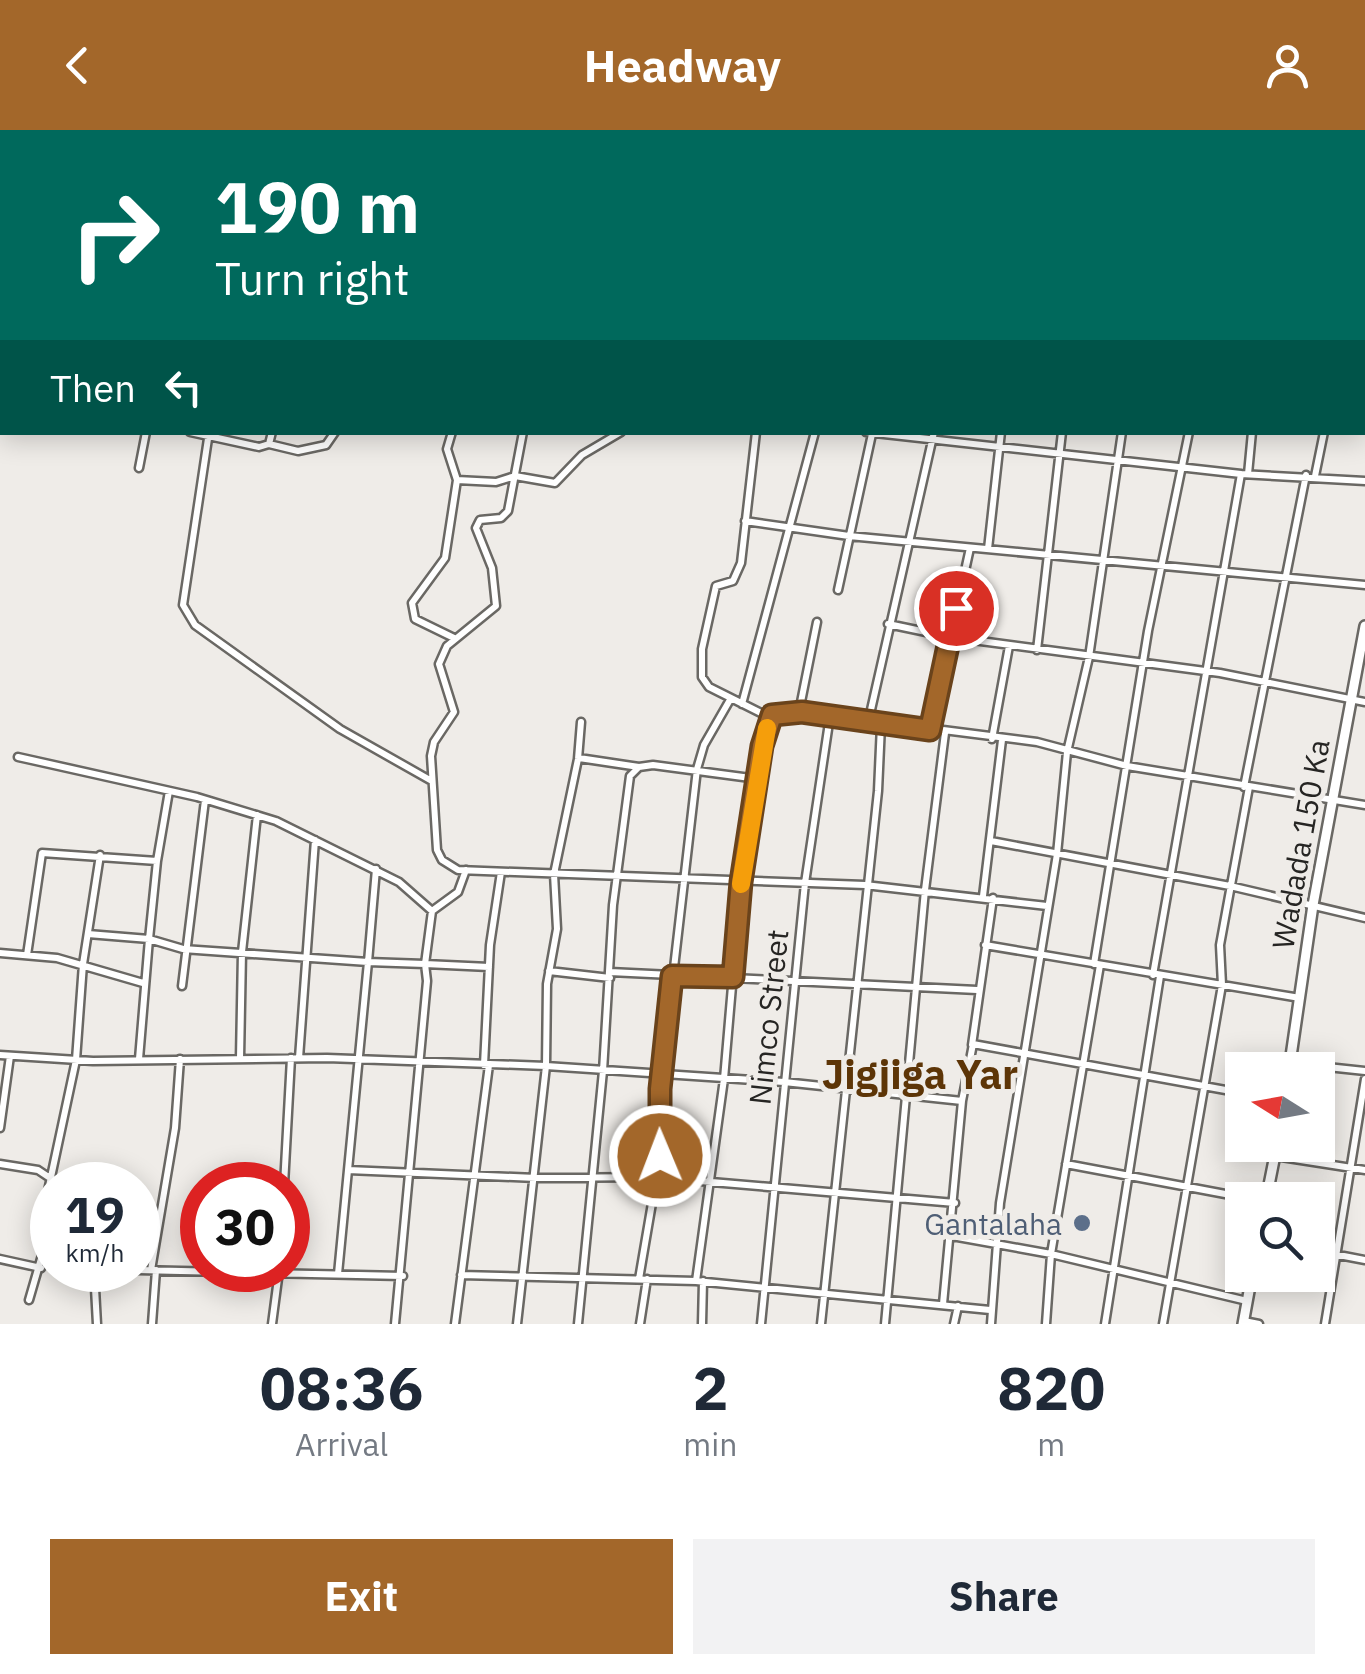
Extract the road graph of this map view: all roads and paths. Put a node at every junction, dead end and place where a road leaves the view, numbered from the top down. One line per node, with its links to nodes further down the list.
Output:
1 (145, 435): 25 (street)
2 (209, 435): 77 (street)
3 (213, 435): 20 (street)
4 (271, 435): 20 (street)
5 (333, 435): 20 (street)
6 (451, 435): 29 (street)
7 (522, 435): 27 (street)
8 (616, 435): 27 (street)
9 (756, 435): 31 (street)
10 (814, 435): 32 (street)
11 (870, 435): 33 (street)
12 (902, 435): 19 (street)
13 (1001, 435): 21 (street)
14 (1062, 435): 22 (street)
15 (1122, 435): 23 (street)
16 (1188, 435): 24 (street)
17 (1252, 435): 26 (street)
18 (1323, 435): 28 (street)
19 (933, 437): 21 (street); 34 (street)
20 (268, 444)
21 (1000, 448): 22 (street); 36 (street)
22 (1059, 454): 23 (street); 37 (street)
23 (1118, 460): 24 (street); 38 (street)
24 (1183, 467): 26 (street); 39 (street)
25 (139, 468)
26 (1245, 474): 28 (street); 40 (street)
27 (515, 476): 29 (street); 48 (street)
28 (1310, 476): 30 (street); 41 (street)
29 (457, 480): 48 (street)
30 (1365, 481)
31 (745, 522): 32 (street); 55 (street)
32 (792, 528): 33 (street); 58 (street)
33 (849, 536): 34 (street); 43 (street)
34 (909, 541): 35 (street); 45 (street)
35 (970, 548): 36 (street); 47 (street)
36 (988, 550): 37 (street)
37 (1045, 554): 38 (street); 50 (street)
38 (1103, 560): 39 (street); 51 (street)
39 (1161, 566): 40 (street); 52 (street)
40 (1224, 574): 41 (street); 53 (street)
41 (1286, 577): 42 (street); 54 (street)
42 (1365, 586)
43 (838, 590)
44 (817, 622): 59 (street)
45 (888, 624): 47 (street); 63 (street)
46 (1365, 626): 56 (street, Wadada 150 Ka)
47 (950, 637): 49 (street); 65 (street)
48 (454, 638): 77 (street)
49 (1009, 646): 50 (street); 67 (street)
50 (1037, 650): 51 (street)
51 (1088, 657): 52 (street); 69 (street)
52 (1144, 663): 53 (street); 72 (street)
53 (1206, 672): 54 (street); 75 (street)
54 (1265, 681): 56 (street); 78 (street)
55 (731, 698): 58 (street); 74 (street)
56 (1350, 699): 57 (street); 81 (street, Wadada 150 Ka)
57 (1365, 702)
58 (742, 704): 60 (street)
59 (799, 712): 60 (street); 61 (street)
60 (772, 715): 76 (street)
61 (830, 716): 63 (street); 98 (street, Nimco Street)
62 (581, 722): 71 (street)
63 (868, 722): 64 (street)
64 (881, 725): 65 (street); 99 (street)
65 (930, 730): 66 (street)
66 (946, 733): 67 (street); 101 (street)
67 (992, 739): 68 (street)
68 (1002, 740): 69 (street); 85 (street)
69 (1067, 752): 72 (street); 86 (street)
70 (18, 757): 79 (street)
71 (578, 759): 73 (street); 93 (street)
72 (1128, 766): 75 (street); 89 (street)
73 (639, 768): 74 (street); 95 (street)
74 (696, 769): 76 (street); 96 (street)
75 (1187, 777): 78 (street); 94 (street)
76 (758, 779): 97 (street)
77 (430, 781): 91 (street)
78 (1246, 787): 81 (street); 100 (street)
79 (169, 791): 80 (street); 88 (street)
80 (204, 800): 83 (street); 111 (street)
81 (1334, 800): 82 (street); 104 (street, Wadada 150 Ka)
82 (1365, 805)
83 (256, 814): 84 (street); 112 (street)
84 (315, 840): 90 (street); 116 (street)
85 (991, 841): 86 (street); 102 (street)
86 (1057, 854): 89 (street); 105 (street)
87 (100, 855): 88 (street); 108 (street); 115 (street)
88 (157, 861): 109 (street)
89 (1113, 865): 94 (street); 120 (street)
90 (376, 869): 106 (street); 117 (street)
91 (466, 870): 92 (street); 106 (street)
92 (501, 872): 93 (street); 121 (street)
93 (554, 874): 95 (street); 122 (street)
94 (1171, 874): 100 (street); 125 (street)
95 (618, 878): 96 (street); 123 (street)
96 (682, 879): 97 (street); 124 (street)
97 (741, 882): 98 (street); 126 (street)
98 (805, 883): 99 (street); 127 (street, Nimco Street)
99 (866, 886): 101 (street); 129 (street)
100 (1230, 886): 104 (street); 130 (street)
101 (925, 890): 102 (street); 132 (street)
102 (982, 896): 103 (street)
103 (993, 898): 105 (street); 110 (street)
104 (1313, 905): 107 (street); 134 (street, Wadada 150 Ka)
105 (1047, 906): 114 (street)
106 (432, 911): 119 (street)
107 (1365, 918)
108 (88, 934): 109 (street); 118 (street)
109 (149, 939): 111 (street); 128 (street)
110 (985, 945): 114 (street); 133 (street)
111 (183, 949): 112 (street); 131 (street)
112 (242, 952): 116 (street); 140 (street)
113 (0, 953): 115 (street)
114 (1038, 954): 120 (street); 137 (street)
115 (27, 955): 118 (street)
116 (306, 958): 117 (street); 141 (street)
117 (368, 962): 119 (street); 142 (street)
118 (82, 964): 128 (street); 144 (street)
119 (425, 964): 121 (street); 146 (street)
120 (1097, 964): 125 (street); 149 (street)
121 (489, 968): 147 (street)
122 (549, 971): 123 (street); 148 (street)
123 (610, 975): 124 (street); 152 (street)
124 (672, 976): 126 (street); 153 (street)
125 (1156, 976): 130 (street); 154 (street)
126 (733, 977): 127 (street); 155 (street)
127 (794, 979): 129 (street); 157 (street, Nimco Street)
128 (143, 983): 145 (street)
129 (856, 984): 132 (street); 159 (street)
130 (1222, 985): 134 (street); 158 (street)
131 (182, 986)
132 (916, 986): 133 (street); 161 (street)
133 (977, 990): 135 (street)
134 (1300, 998): 136 (street, Wadada 150 Ka)
135 (972, 1046): 137 (street); 162 (street)
136 (1292, 1052)
137 (1026, 1055): 149 (street); 188 (street)
138 (0, 1056): 139 (street)
139 (10, 1056): 144 (street); 163 (street)
140 (240, 1058): 141 (street); 143 (street)
141 (295, 1058): 142 (street); 165 (street)
142 (358, 1058): 146 (street); 171 (street)
143 (180, 1059): 145 (street); 186 (street)
144 (76, 1060): 145 (street); 164 (street)
145 (139, 1060)
146 (417, 1061): 147 (street); 173 (street)
147 (487, 1065): 148 (street); 175 (street)
148 (546, 1066): 152 (street); 178 (street)
149 (1082, 1066): 154 (street); 168 (street)
150 (1335, 1069): 151 (street)
151 (1365, 1070)
152 (603, 1071): 153 (street); 176 (street)
153 (662, 1076): 155 (street); 177 (street)
154 (1143, 1076): 158 (street); 174 (street)
155 (724, 1079): 157 (street); 179 (street)
156 (1365, 1079): 169 (street)
157 (784, 1082): 159 (street); 180 (street, Nimco Street)
158 (1205, 1087): 160 (street); 181 (street)
159 (846, 1090): 161 (street); 182 (street)
160 (1225, 1090)
161 (906, 1096): 162 (street); 184 (street)
162 (962, 1101): 185 (street)
163 (0, 1128)
164 (54, 1162)
165 (286, 1162)
166 (1325, 1162): 169 (street)
167 (0, 1164): 170 (street)
168 (1066, 1164): 174 (street); 189 (street)
169 (1350, 1168): 172 (street); 190 (street)
170 (30, 1169)
171 (348, 1170): 173 (street); 196 (street)
172 (1365, 1170)
173 (411, 1173): 175 (street); 198 (street)
174 (1126, 1174): 181 (street); 194 (street)
175 (473, 1176): 178 (street); 197 (street)
176 (592, 1177): 177 (street); 178 (street); 199 (street)
177 (653, 1177): 179 (street); 201 (street)
178 (536, 1178): 200 (street)
179 (710, 1180): 180 (street); 202 (street)
180 (772, 1184): 182 (street); 204 (street, Nimco Street)
181 (1188, 1186): 183 (street); 203 (street)
182 (835, 1192): 184 (street); 210 (street)
183 (1225, 1194)
184 (899, 1199): 185 (street); 212 (street)
185 (955, 1203): 187 (street)
186 (160, 1225)
187 (952, 1236): 188 (street); 214 (street)
188 (996, 1245): 189 (street); 216 (street)
189 (1052, 1254): 194 (street); 232 (street)
190 (1337, 1255): 192 (street); 236 (street)
191 (0, 1259): 193 (street)
192 (1365, 1260)
193 (30, 1266)
194 (1112, 1268): 203 (street); 233 (street)
195 (310, 1273): 196 (street)
196 (338, 1274): 198 (street)
197 (461, 1275): 200 (street); 222 (street)
198 (402, 1276): 221 (street)
199 (581, 1276): 200 (street); 201 (street); 224 (street)
200 (522, 1278): 223 (street)
201 (643, 1279): 202 (street); 225 (street)
202 (700, 1281): 204 (street); 226 (street)
203 (1170, 1284): 213 (street); 234 (street)
204 (764, 1286): 210 (street); 227 (street, Nimco Street)
205 (32, 1292): 211 (street)
206 (95, 1292): 218 (street)
207 (153, 1292): 219 (street)
208 (276, 1292): 220 (street)
209 (1249, 1292): 213 (street)
210 (825, 1295): 212 (street); 228 (street)
211 (29, 1300)
212 (888, 1300): 214 (street); 229 (street)
213 (1247, 1301): 217 (street)
214 (943, 1304): 215 (street)
215 (958, 1306): 216 (street); 230 (street)
216 (990, 1310): 231 (street)
217 (1243, 1322): 235 (street)
218 (96, 1324)
219 (152, 1324)
220 (272, 1324)
221 (395, 1324)
222 (455, 1324)
223 (517, 1324)
224 (578, 1324)
225 (640, 1324)
226 (702, 1324)
227 (761, 1324)
228 (821, 1324)
229 (885, 1324)
230 (954, 1324)
231 (991, 1324)
232 (1046, 1324)
233 (1105, 1324)
234 (1163, 1324)
235 (1259, 1324)
236 (1326, 1324)

